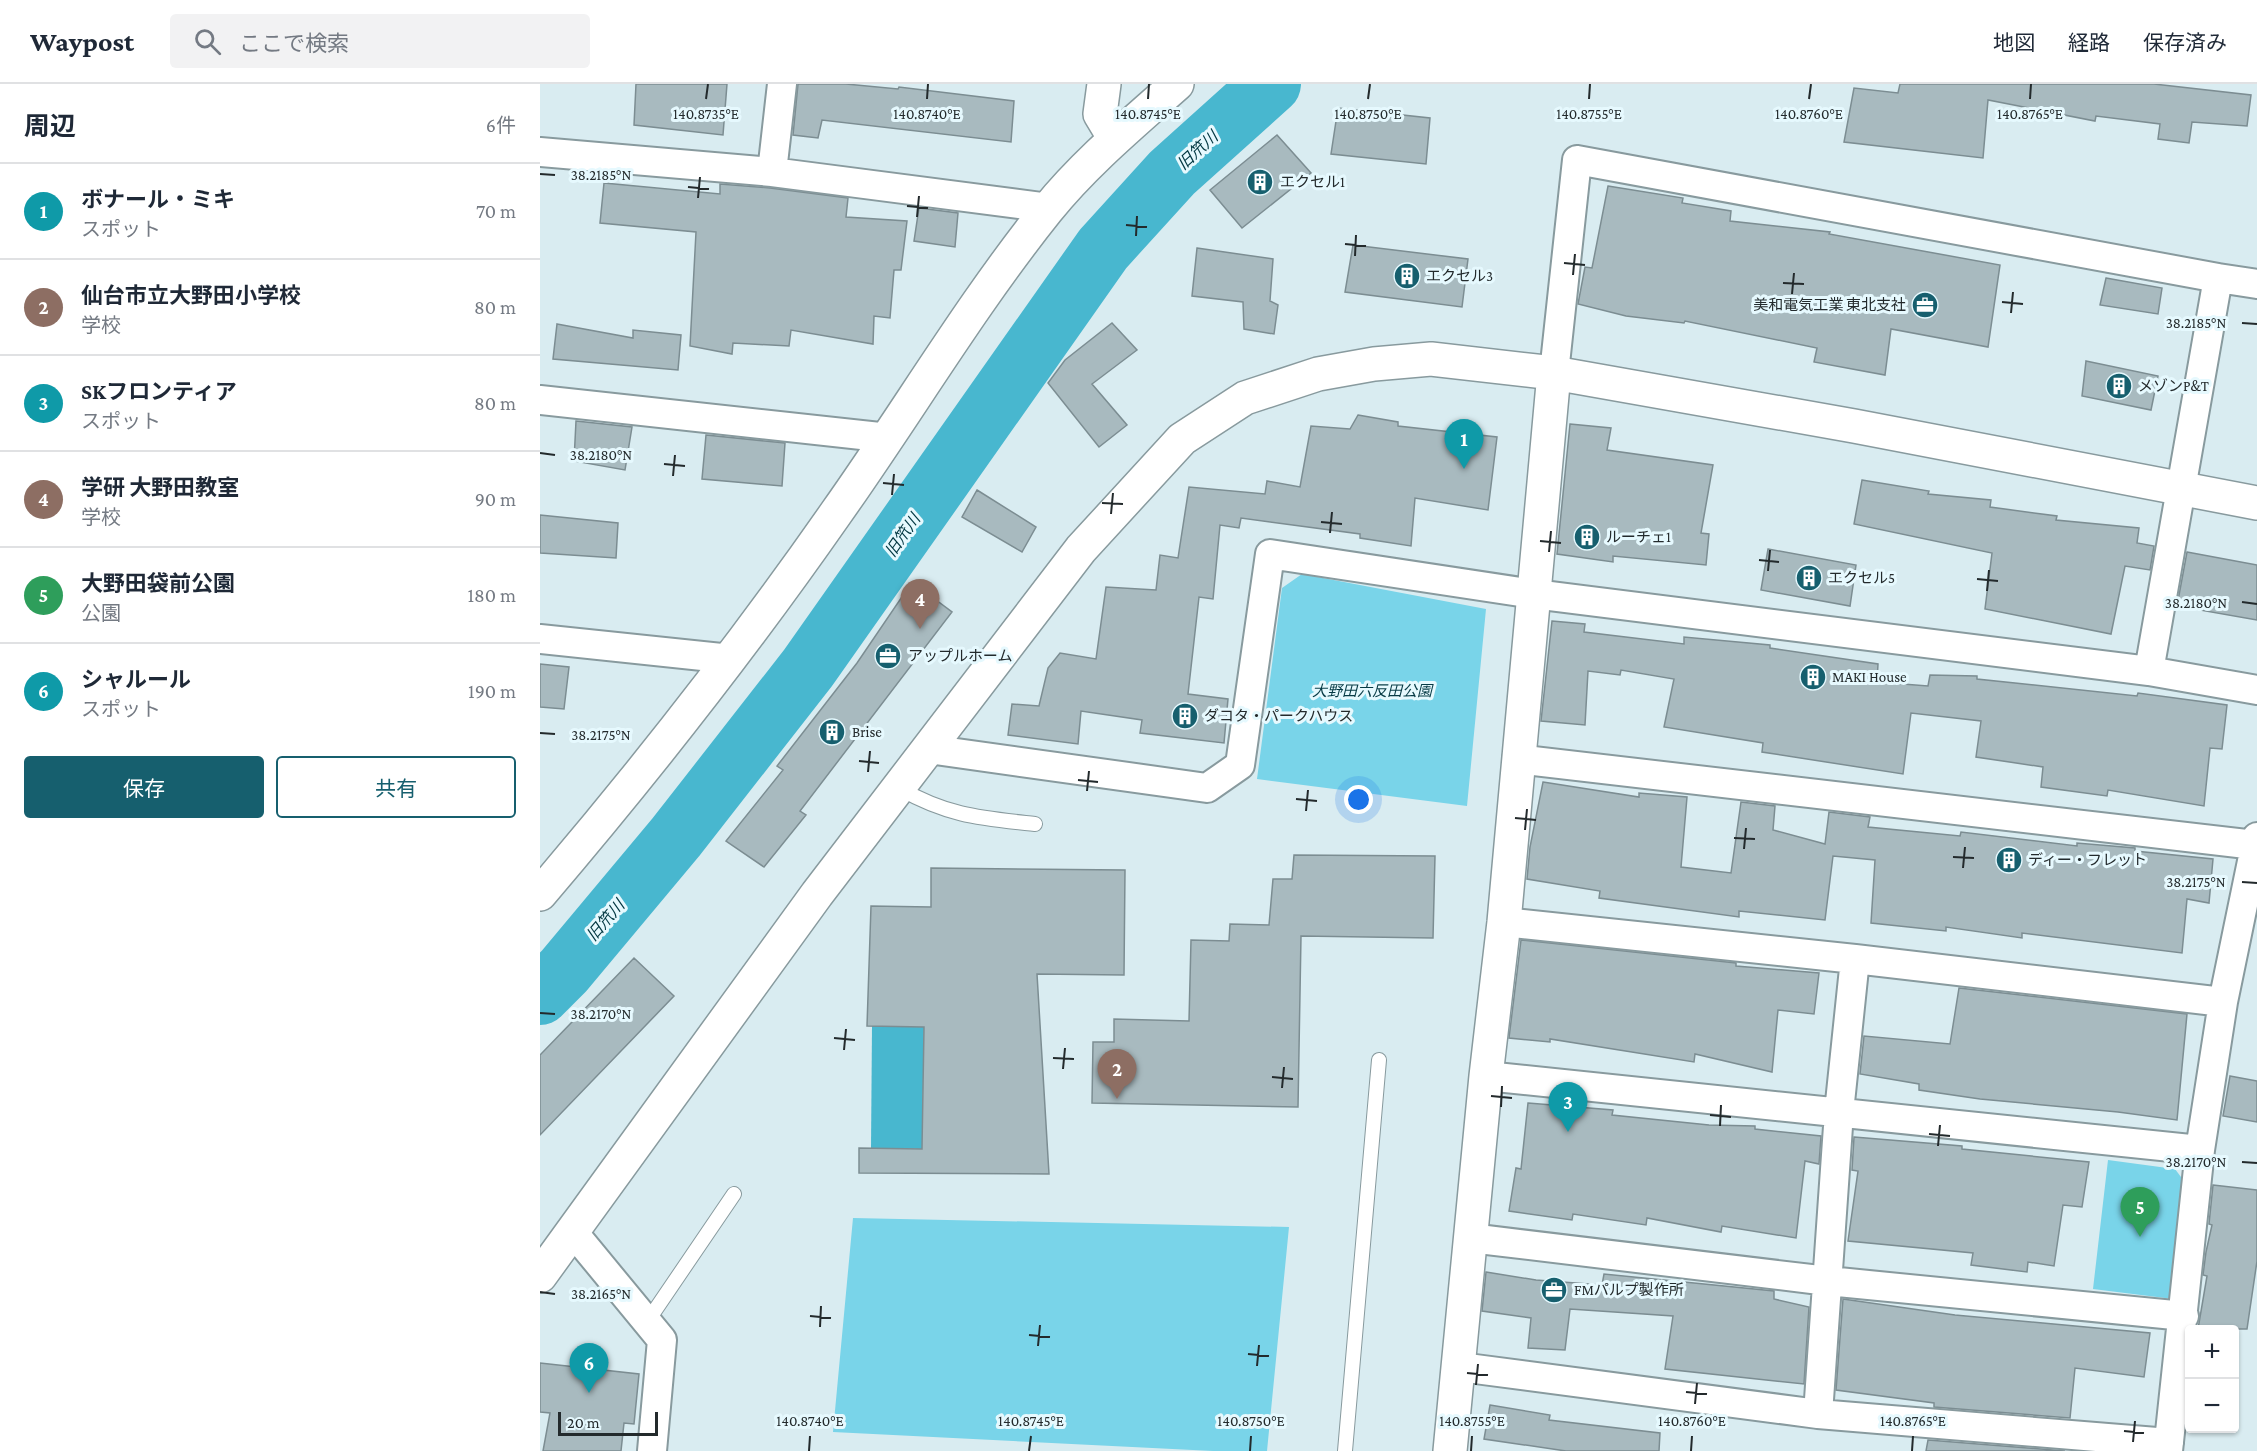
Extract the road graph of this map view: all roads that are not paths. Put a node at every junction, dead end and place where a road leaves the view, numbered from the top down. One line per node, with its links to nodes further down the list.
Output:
1 (782, 84): 6 (street)
2 (1104, 84): 4 (street)
3 (1177, 84): 4 (street)
4 (1115, 139): 7 (street)
5 (540, 152): 6 (street)
6 (772, 172): 7 (street)
7 (1048, 208): 12 (street)
8 (2218, 278): 9 (street); 10 (street); 13 (street)
9 (2257, 284)
10 (1554, 373): 13 (street); 15 (street); 20 (street)
11 (540, 400): 12 (street)
12 (890, 438): 17 (street)
13 (2182, 490): 14 (street); 18 (street)
14 (2257, 503)
15 (1534, 594): 18 (street); 20 (street); 21 (street)
16 (540, 639): 17 (street)
17 (731, 659): 25 (street)
18 (2149, 671): 19 (street)
19 (2257, 690)
20 (928, 749): 22 (street)
21 (1517, 759): 24 (street); 26 (street)
22 (899, 788): 23 (lane); 34 (street)
23 (1035, 824)
24 (2256, 841): 28 (street)
25 (540, 894)
26 (1504, 922): 27 (street); 30 (street)
27 (1855, 959): 28 (street); 31 (street)
28 (2223, 1002): 32 (street)
29 (1379, 1060): 44 (lane)
30 (1486, 1076): 31 (street); 35 (street)
31 (1839, 1112): 32 (street); 37 (street)
32 (2200, 1150): 38 (street)
33 (734, 1194): 39 (lane)
34 (573, 1233): 36 (street); 39 (street)
35 (1470, 1238): 37 (street); 40 (street)
36 (540, 1276)
37 (1828, 1281): 38 (street); 41 (street)
38 (2184, 1316): 42 (street)
39 (647, 1322): 43 (street)
40 (1460, 1367): 41 (street); 45 (street)
41 (1818, 1413): 42 (street)
42 (2169, 1447)
43 (652, 1451)
44 (1345, 1451)
45 (1450, 1451)

